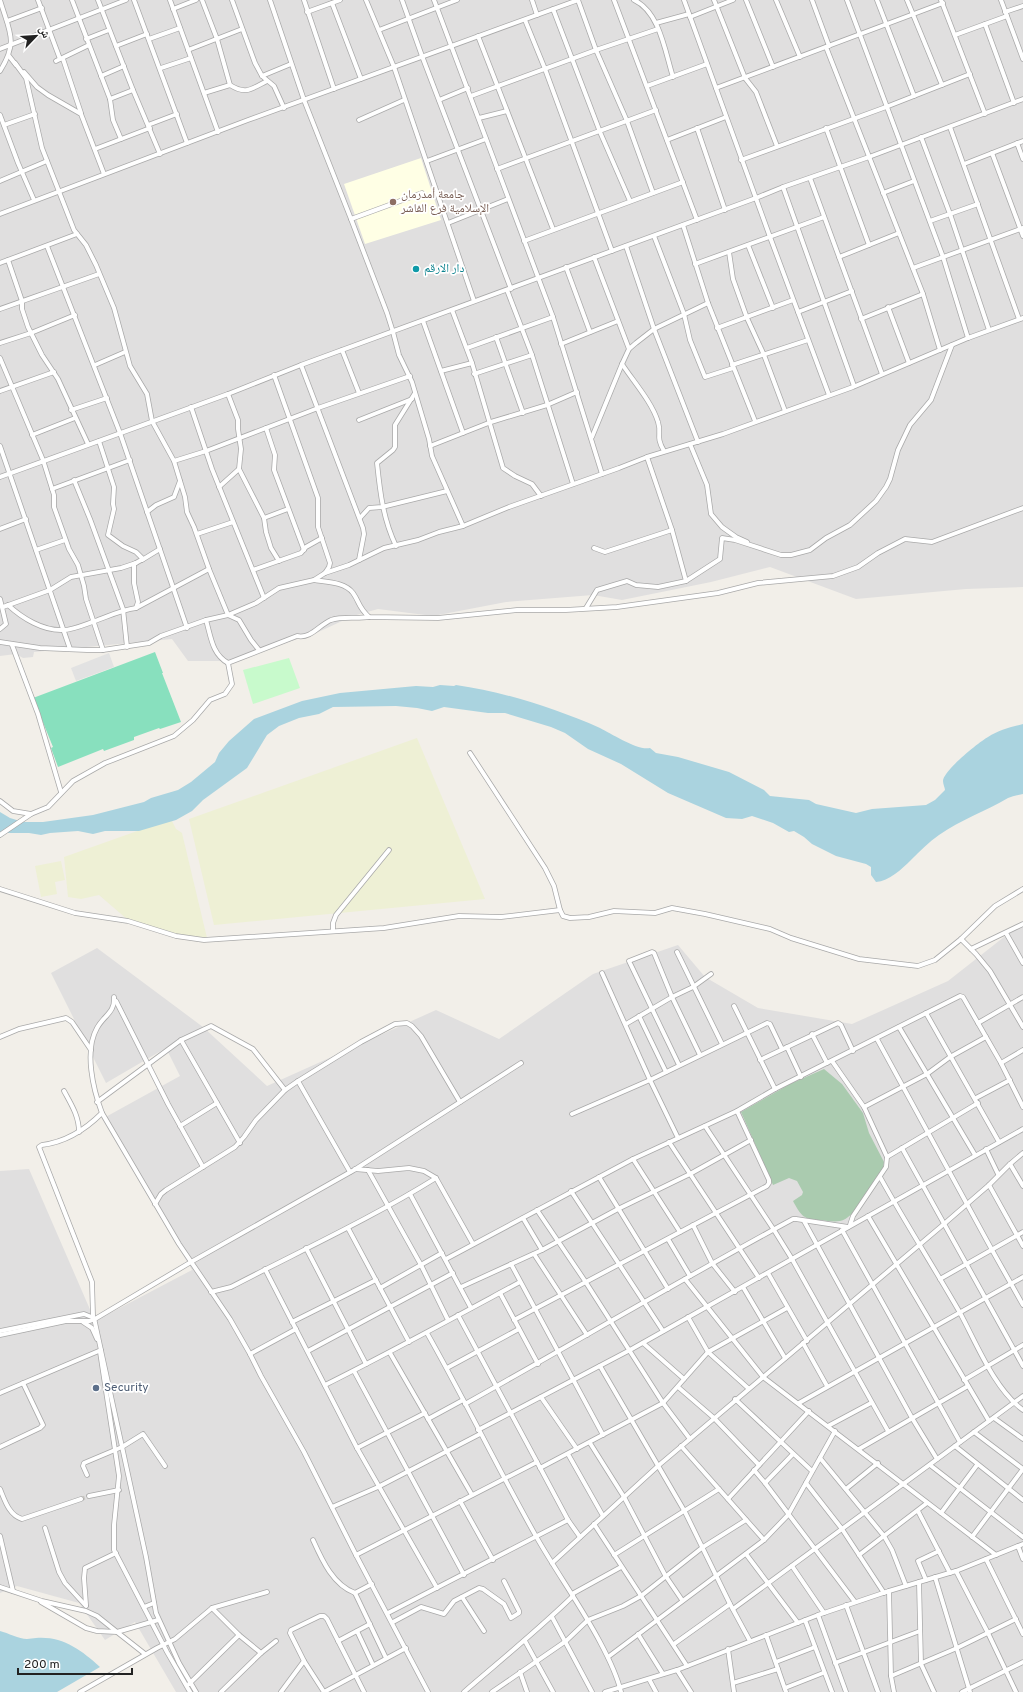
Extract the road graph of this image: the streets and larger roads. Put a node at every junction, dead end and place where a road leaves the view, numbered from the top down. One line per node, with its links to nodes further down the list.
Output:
1 (0, 0): 35 (street)
2 (38, 0): 39 (street)
3 (72, 0): 48 (street)
4 (98, 0): 40 (street)
5 (126, 0): 40 (street)
6 (134, 0): 61 (street)
7 (170, 0): 41 (street)
8 (196, 0): 41 (street)
9 (202, 0): 67 (street)
10 (232, 0): 56 (street)
11 (270, 0): 85 (street)
12 (304, 0): 43 (street)
13 (340, 0): 34 (street)
14 (366, 0): 60 (street)
15 (402, 0): 49 (street)
16 (434, 0): 38 (street)
17 (457, 0): 38 (street)
18 (532, 0): 45 (street)
19 (578, 0): 32 (street); 76 (street)
20 (614, 0): 68 (street)
21 (634, 0): 52 (street)
22 (684, 0): 46 (street)
23 (714, 0): 36 (street)
24 (733, 0): 36 (street)
25 (746, 0): 88 (street)
26 (776, 0): 79 (street)
27 (812, 0): 73 (street)
28 (847, 0): 62 (street)
29 (878, 0): 54 (street)
30 (907, 0): 47 (street)
31 (1001, 0): 44 (street)
32 (565, 2): 42 (street)
33 (942, 2): 47 (street); 64 (street)
34 (332, 3): 43 (street); 98 (street)
35 (1, 6): 51 (street)
36 (717, 6): 46 (street); 97 (street)
37 (1023, 6): 44 (street)
38 (437, 7): 49 (street); 72 (street)
39 (42, 8): 51 (street); 58 (street)
40 (101, 9): 48 (street); 59 (street)
41 (173, 9): 55 (street)
42 (553, 9): 45 (street); 82 (street)
43 (307, 12): 106 (street)
44 (1006, 14): 53 (street); 83 (street)
45 (537, 15): 50 (street)
46 (689, 15): 52 (street); 86 (street)
47 (913, 15): 54 (street); 101 (street)
48 (79, 18): 58 (street); 65 (street)
49 (409, 18): 60 (street); 78 (street)
50 (525, 20): 63 (street); 91 (street)
51 (7, 21): 69 (street)
52 (656, 23): 57 (street)
53 (985, 24): 64 (street); 116 (street)
54 (886, 25): 62 (street); 110 (street)
55 (180, 28): 66 (street); 75 (street)
56 (242, 29): 67 (street); 95 (street)
57 (658, 29): 68 (street); 96 (street)
58 (49, 30): 69 (street); 81 (street)
59 (110, 30): 65 (street); 71 (street)
60 (379, 30): 90 (street)
61 (147, 34): 66 (street); 71 (street)
62 (860, 35): 73 (street); 117 (street)
63 (478, 36): 72 (street); 103 (street)
64 (955, 36): 93 (street)
65 (86, 39): 70 (street)
66 (149, 39): 89 (street)
67 (216, 39): 75 (street); 100 (street)
68 (629, 39): 76 (street); 102 (street)
69 (12, 44): 74 (street); 77 (street)
70 (89, 45): 81 (street); 94 (street)
71 (116, 46): 87 (street)
72 (451, 46): 78 (street); 104 (street)
73 (827, 47): 79 (street); 128 (street)
74 (0, 49)
75 (188, 50): 80 (street)
76 (596, 50): 82 (street); 130 (street)
77 (9, 56): 84 (street); 92 (street)
78 (422, 56): 90 (street); 115 (street)
79 (800, 57): 88 (street)
80 (191, 58): 89 (street); 108 (street)
81 (60, 60): 122 (street)
82 (572, 60): 91 (street); 137 (street)
83 (1023, 60)
84 (15, 63): 121 (street); 122 (street)
85 (291, 64): 95 (street); 113 (street)
86 (707, 64): 96 (street); 105 (street)
87 (124, 66): 94 (street); 107 (street)
88 (773, 67): 97 (street)
89 (160, 68): 123 (street)
90 (394, 68): 98 (street); 114 (street)
91 (545, 68): 103 (street); 143 (street)
92 (0, 71)
93 (970, 74): 101 (street); 124 (street)
94 (101, 76): 111 (street)
95 (262, 76): 99 (street)
96 (673, 77): 102 (street)
97 (745, 78): 105 (street); 147 (street)
98 (360, 79): 106 (street)
99 (267, 81): 100 (street); 118 (street)
100 (230, 85): 108 (street)
101 (942, 85): 110 (street)
102 (647, 86): 119 (street)
103 (498, 87): 109 (street); 120 (street)
104 (468, 88): 109 (street); 115 (street)
105 (716, 88): 126 (street)
106 (334, 89): 113 (street)
107 (133, 90): 111 (street); 132 (street)
108 (204, 93): 136 (street)
109 (471, 96): 127 (street)
110 (914, 96): 117 (street)
111 (110, 99): 139 (street)
112 (1023, 99): 116 (street)
113 (304, 100): 118 (street); 183 (street)
114 (404, 100): 129 (street); 157 (street)
115 (439, 100): 149 (street)
116 (1014, 103): 124 (street)
117 (886, 107): 128 (street); 146 (street)
118 (284, 108): 136 (street)
119 (656, 110): 130 (street); 141 (street)
120 (507, 111): 127 (street); 153 (street)
121 (35, 114): 131 (street); 155 (street)
122 (81, 114): 148 (street)
123 (177, 114): 132 (street); 144 (street)
124 (985, 114): 133 (street)
125 (0, 115): 131 (street)
126 (726, 117): 134 (street); 156 (street)
127 (479, 118): 140 (street)
128 (853, 119): 135 (street); 152 (street)
129 (359, 120)
130 (628, 121): 137 (street); 170 (street)
131 (4, 125): 161 (street)
132 (149, 127): 139 (street); 151 (street)
133 (950, 127): 138 (street); 158 (street)
134 (697, 128): 141 (street); 178 (street)
135 (826, 128): 147 (street); 159 (street)
136 (218, 132): 144 (street)
137 (600, 132): 143 (street); 175 (street)
138 (921, 137): 146 (street); 181 (street)
139 (121, 139): 148 (street)
140 (486, 139): 149 (street); 160 (street)
141 (667, 140): 166 (street)
142 (1023, 141): 145 (street)
143 (572, 142): 153 (street); 179 (street)
144 (188, 143): 151 (street)
145 (1017, 144): 150 (street); 154 (street)
146 (901, 145): 152 (street); 165 (street)
147 (777, 146): 156 (street)
148 (95, 149): 162 (street)
149 (458, 149): 157 (street); 177 (street)
150 (992, 153): 158 (street); 189 (street)
151 (160, 154): 162 (street)
152 (869, 157): 159 (street); 171 (street)
153 (526, 158): 160 (street); 190 (street)
154 (1023, 159)
155 (47, 160): 161 (street); 168 (street)
156 (741, 160): 172 (street)
157 (427, 161): 186 (street)
158 (964, 164): 176 (street)
159 (840, 167): 163 (street); 199 (street)
160 (497, 169): 173 (street)
161 (22, 172): 164 (street); 174 (street)
162 (104, 174): 168 (street)
163 (810, 178): 167 (street); 182 (street)
164 (0, 181)
165 (914, 181): 171 (street); 185 (street)
166 (683, 182): 170 (street); 184 (street)
167 (782, 187): 172 (street); 188 (street)
168 (60, 191): 174 (street); 192 (street)
169 (422, 193): 183 (street)
170 (653, 193): 175 (street)
171 (883, 193): 191 (street)
172 (756, 198): 178 (street); 195 (street)
173 (508, 199): 177 (street); 197 (street)
174 (34, 200): 180 (street)
175 (630, 202): 179 (street)
176 (978, 204): 181 (street); 196 (street)
177 (481, 210): 186 (street); 216 (street)
178 (725, 210): 184 (street)
179 (598, 213): 190 (street); 203 (street)
180 (0, 214)
181 (950, 214): 185 (street); 202 (street)
182 (824, 216): 188 (street); 206 (street)
183 (351, 218): 242 (street)
184 (697, 220): 187 (street)
185 (930, 221): 207 (street)
186 (448, 223): 221 (street)
187 (683, 225): 193 (street); 210 (street)
188 (796, 228): 195 (street); 222 (street)
189 (1022, 228): 194 (street); 196 (street)
190 (553, 229): 197 (street)
191 (899, 233): 199 (street); 212 (street)
192 (77, 234): 200 (street); 213 (street)
193 (654, 236): 201 (street); 229 (street)
194 (1023, 236)
195 (770, 237): 198 (street); 219 (street)
196 (991, 239): 202 (street); 234 (street)
197 (524, 241): 214 (street)
198 (748, 245): 204 (street); 225 (street)
199 (869, 245): 206 (street)
200 (47, 246): 208 (street); 215 (street)
201 (626, 246): 203 (street); 239 (street)
202 (962, 250): 207 (street); 240 (street)
203 (612, 251): 205 (street)
204 (729, 252): 210 (street); 232 (street)
205 (594, 257): 211 (street); 236 (street)
206 (839, 257): 217 (street)
207 (943, 257): 212 (street); 245 (street)
208 (8, 260): 209 (street); 220 (street)
209 (0, 263)
210 (695, 264): 223 (street)
211 (566, 267): 214 (street); 243 (street)
212 (913, 268): 218 (street)
213 (99, 274): 215 (street); 254 (street)
214 (538, 279): 216 (street); 231 (street)
215 (62, 286): 220 (street); 230 (street)
216 (509, 289): 221 (street); 237 (street)
217 (852, 291): 222 (street); 233 (street)
218 (923, 294): 224 (street); 253 (street)
219 (793, 300): 225 (street); 228 (street)
220 (22, 301): 226 (street); 241 (street)
221 (474, 301): 227 (street)
222 (823, 302): 228 (street); 271 (street)
223 (708, 303): 229 (street); 238 (street)
224 (888, 307): 233 (street); 259 (street)
225 (773, 308): 232 (street)
226 (0, 309)
227 (452, 310): 235 (street); 250 (street)
228 (798, 312): 246 (street)
229 (684, 314): 239 (street); 264 (street)
230 (75, 315): 241 (street); 262 (street)
231 (553, 317): 237 (street); 248 (street)
232 (747, 318): 238 (street); 256 (street)
233 (861, 319): 268 (street)
234 (1021, 319): 240 (street)
235 (423, 321): 242 (street); 265 (street)
236 (618, 321): 243 (street); 251 (street)
237 (522, 328): 244 (street); 255 (street)
238 (717, 328): 264 (street)
239 (654, 329): 251 (street); 300 (street)
240 (989, 330): 245 (street)
241 (31, 332): 247 (street); 266 (street)
242 (393, 332): 252 (street); 270 (street)
243 (590, 332): 248 (street)
244 (496, 337): 250 (street); 260 (street)
245 (968, 338): 249 (street)
246 (808, 340): 256 (street); 278 (street)
247 (0, 343)
248 (561, 344): 275 (street)
249 (952, 345): 253 (street); 339 (street)
250 (467, 348): 258 (street)
251 (629, 349): 261 (street)
252 (342, 350): 263 (street); 277 (street)
253 (940, 350): 259 (street)
254 (126, 352): 262 (street); 290 (street)
255 (532, 355): 260 (street); 281 (street)
256 (764, 355): 264 (street); 285 (street)
257 (0, 358): 272 (street)
258 (472, 363): 265 (street); 267 (street)
259 (909, 363): 268 (street)
260 (506, 364): 267 (street); 286 (street)
261 (622, 364): 298 (street); 306 (street)
262 (95, 365): 279 (street)
263 (301, 365): 269 (street); 283 (street)
264 (733, 367): 291 (street)
265 (441, 371): 295 (street)
266 (54, 372): 272 (street); 284 (street)
267 (474, 374): 292 (street)
268 (882, 374): 271 (street)
269 (274, 375): 276 (street); 288 (street)
270 (410, 376): 274 (street); 277 (street)
271 (854, 386): 278 (street)
272 (12, 388): 273 (street); 296 (street)
273 (0, 391)
274 (416, 392): 280 (street); 304 (street)
275 (577, 392): 281 (street); 298 (street)
276 (228, 394): 282 (street); 297 (street)
277 (359, 394): 283 (street)
278 (829, 395): 285 (street)
279 (107, 398): 284 (street); 294 (street)
280 (413, 399): 289 (street); 323 (street)
281 (547, 405): 286 (street); 318 (street)
282 (191, 407): 290 (street); 305 (street)
283 (318, 408): 288 (street); 328 (street)
284 (71, 410): 287 (street)
285 (786, 411): 291 (street)
286 (522, 414): 292 (street)
287 (75, 418): 296 (street); 301 (street)
288 (289, 418): 293 (street); 335 (street)
289 (359, 420)
290 (152, 421): 294 (street); 310 (street)
291 (755, 421): 300 (street)
292 (491, 422): 295 (street); 322 (street)
293 (266, 428): 297 (street); 325 (street)
294 (120, 433): 299 (street); 309 (street)
295 (463, 434): 304 (street)
296 (32, 435): 308 (street)
297 (240, 438): 305 (street); 312 (street)
298 (592, 438): 314 (street)
299 (99, 440): 301 (street); 311 (street)
300 (698, 442): 302 (street)
301 (88, 444): 308 (street)
302 (690, 444): 306 (street); 339 (street)
303 (0, 446): 313 (street)
304 (430, 446): 321 (street)
305 (206, 451): 310 (street); 319 (street)
306 (664, 451): 307 (street)
307 (647, 457): 314 (street); 333 (street)
308 (43, 460): 313 (street); 320 (street)
309 (130, 460): 311 (street); 326 (street)
310 (174, 461): 317 (street)
311 (108, 468): 316 (street); 345 (street)
312 (239, 469): 319 (street); 327 (street)
313 (10, 473): 315 (street); 329 (street)
314 (602, 474): 318 (street)
315 (0, 477)
316 (74, 480): 320 (street); 347 (street)
317 (180, 481): 326 (street); 334 (street)
318 (573, 484): 322 (street)
319 (219, 487): 330 (street)
320 (52, 489): 336 (street)
321 (447, 491): 323 (street); 331 (street)
322 (542, 496): 331 (street)
323 (382, 507): 328 (street); 337 (street)
324 (1023, 508): 360 (street)
325 (288, 509): 327 (street); 342 (street)
326 (147, 512): 340 (street)
327 (264, 518): 344 (street)
328 (360, 518): 343 (street)
329 (26, 519): 332 (street); 341 (street)
330 (233, 522): 334 (street); 348 (street)
331 (463, 526): 337 (street)
332 (0, 529)
333 (672, 530): 338 (street); 352 (street)
334 (197, 534): 346 (street)
335 (322, 538): 342 (street); 349 (street)
336 (65, 540): 341 (street); 350 (street)
337 (396, 546): 343 (street)
338 (594, 548)
339 (761, 548): 352 (street)
340 (160, 549): 345 (street); 353 (street)
341 (36, 550): 354 (street)
342 (304, 550): 344 (street)
343 (359, 560): 349 (street)
344 (279, 561): 348 (street)
345 (134, 564): 347 (street); 359 (street)
346 (209, 569): 353 (street); 362 (street)
347 (107, 570): 350 (street); 361 (street)
348 (253, 570): 355 (street)
349 (325, 573): 351 (street)
350 (81, 574): 354 (street); 365 (street)
351 (314, 580): 355 (street); 363 (street)
352 (686, 581): 360 (street)
353 (174, 589): 359 (street); 366 (street)
354 (50, 590): 357 (street); 368 (street)
355 (264, 598): 362 (street)
356 (0, 599): 358 (street)
357 (8, 605): 358 (street); 368 (street)
358 (3, 607): 367 (street)
359 (136, 608): 361 (street)
360 (586, 608): 363 (street)
361 (123, 609): 365 (street); 371 (street)
362 (228, 615): 364 (street); 374 (street)
363 (369, 617): 374 (street)
364 (206, 620): 366 (street); 375 (street)
365 (95, 621): 368 (street); 373 (street)
366 (187, 628): 371 (street)
367 (0, 629)
368 (63, 630): 372 (street)
369 (0, 642): 370 (street)
370 (12, 645): 372 (street); 377 (street)
371 (127, 647): 373 (street)
372 (70, 649): 373 (street)
373 (103, 650)
374 (259, 650): 375 (street)
375 (228, 663): 377 (street)
376 (470, 754): 384 (street)
377 (61, 792): 379 (street)
378 (0, 801): 379 (street)
379 (31, 814): 380 (street)
380 (0, 835)
381 (389, 850): 386 (street)
382 (0, 889): 386 (street)
383 (1023, 889): 388 (street)
384 (560, 910): 386 (street); 388 (street)
385 (1023, 924): 387 (street)
386 (333, 930)
387 (1006, 933): 389 (street); 391 (street)
388 (961, 939): 389 (street)
389 (971, 949): 397 (street)
390 (677, 952): 394 (street)
391 (1023, 963)
392 (602, 973): 403 (street)
393 (711, 974): 394 (street)
394 (693, 987): 395 (street); 412 (street)
395 (672, 997): 399 (street); 399 (street); 418 (street)
396 (1023, 997): 397 (street)
397 (1010, 1005): 402 (street); 405 (street)
398 (734, 1006): 406 (street)
399 (651, 1008): 401 (street); 426 (street)
400 (926, 1013): 402 (street); 404 (street); 419 (street)
401 (639, 1016): 403 (street); 427 (street)
402 (978, 1023): 409 (street)
403 (626, 1024): 430 (street)
404 (899, 1027): 410 (street); 428 (street)
405 (1023, 1027)
406 (747, 1032): 412 (street); 414 (street); 420 (street)
407 (812, 1034): 413 (street); 417 (street); 424 (street)
408 (0, 1037): 415 (street)
409 (986, 1037): 419 (street); 425 (street)
410 (877, 1039): 417 (street); 433 (street)
411 (181, 1040): 422 (street); 435 (street); 441 (street)
412 (722, 1044): 418 (street)
413 (787, 1047): 414 (street); 429 (street)
414 (782, 1049): 420 (street)
415 (91, 1050): 422 (street); 438 (street)
416 (1023, 1050): 425 (street)
417 (853, 1051): 421 (street)
418 (700, 1055): 426 (street)
419 (950, 1057): 428 (street); 437 (street)
420 (760, 1060): 434 (street)
421 (832, 1061): 424 (street); 443 (street)
422 (148, 1063): 438 (street); 448 (street)
423 (520, 1063): 439 (street)
424 (827, 1063): 429 (street)
425 (1001, 1063): 431 (street)
426 (679, 1065): 427 (street)
427 (666, 1072): 430 (street)
428 (927, 1074): 433 (street); 447 (street)
429 (801, 1076): 434 (street)
430 (650, 1080): 446 (street); 453 (street)
431 (1010, 1080): 437 (street); 442 (street)
432 (298, 1081): 435 (street); 439 (street); 467 (street)
433 (903, 1086): 443 (street); 452 (street)
434 (775, 1089): 444 (street)
435 (285, 1090): 457 (street)
436 (64, 1091): 451 (street)
437 (976, 1098): 440 (street)
438 (97, 1102): 445 (street)
439 (460, 1102): 467 (street)
440 (978, 1103): 447 (street); 456 (street)
441 (216, 1104): 448 (street); 457 (street)
442 (1023, 1106)
443 (864, 1107): 463 (street)
444 (738, 1111): 449 (street); 454 (street)
445 (102, 1113): 451 (street); 483 (street)
446 (572, 1114)
447 (954, 1117): 452 (street); 462 (street)
448 (180, 1126): 466 (street)
449 (705, 1126): 453 (street); 461 (street)
450 (1023, 1129): 456 (street)
451 (79, 1132): 559 (street)
452 (927, 1132): 458 (street); 469 (street)
453 (678, 1138): 455 (street)
454 (751, 1140): 461 (street); 481 (street)
455 (669, 1142): 464 (street); 470 (street)
456 (999, 1142): 459 (street)
457 (240, 1143): 466 (street)
458 (902, 1148): 463 (street); 476 (street)
459 (986, 1149): 462 (street); 471 (street)
460 (1023, 1153): 465 (street)
461 (723, 1155): 470 (street); 481 (street)
462 (975, 1155): 469 (street)
463 (887, 1157): 473 (street)
464 (633, 1159): 472 (street); 479 (street)
465 (1010, 1164): 471 (street); 477 (street)
466 (203, 1167): 483 (street)
467 (352, 1170): 468 (street); 517 (street)
468 (368, 1170): 474 (street); 485 (street)
469 (949, 1171): 476 (street); 484 (street)
470 (690, 1174): 479 (street); 488 (street)
471 (998, 1174): 475 (street)
472 (599, 1177): 478 (street); 486 (street)
473 (880, 1177): 482 (street); 495 (street)
474 (436, 1178): 480 (street); 504 (street)
475 (989, 1185): 484 (street); 501 (street)
476 (923, 1186): 482 (street); 493 (street)
477 (1023, 1186)
478 (571, 1191): 487 (street); 492 (street)
479 (654, 1192): 486 (street); 499 (street)
480 (410, 1194): 485 (street); 513 (street)
481 (750, 1195): 488 (street); 497 (street)
482 (894, 1202): 489 (street); 505 (street)
483 (155, 1204): 517 (street)
484 (967, 1204): 493 (street); 511 (street)
485 (388, 1206): 496 (street); 521 (street)
486 (618, 1209): 492 (street); 512 (street)
487 (537, 1210): 490 (street); 503 (street)
488 (717, 1213): 494 (street); 509 (street)
489 (868, 1216): 495 (street); 520 (street)
490 (523, 1218): 504 (street); 510 (street)
491 (804, 1221): 495 (street); 497 (street); 506 (street)
492 (591, 1224): 503 (street); 522 (street)
493 (944, 1224): 505 (street); 523 (street)
494 (693, 1225): 499 (street); 518 (street)
495 (849, 1226): 498 (street)
496 (348, 1228): 508 (street); 532 (street)
497 (774, 1230): 509 (street); 516 (street)
498 (842, 1230): 506 (street); 535 (street)
499 (680, 1232): 502 (street)
500 (1023, 1232): 501 (street)
501 (1017, 1236): 507 (street); 511 (street)
502 (668, 1239): 512 (street); 527 (street)
503 (558, 1242): 510 (street); 534 (street)
504 (473, 1244): 515 (street)
505 (920, 1244): 520 (street); 531 (street)
506 (817, 1245): 516 (street); 549 (street)
507 (1023, 1246)
508 (306, 1248): 524 (street); 547 (street)
509 (739, 1248): 518 (street); 529 (street)
510 (542, 1250): 514 (street)
511 (992, 1250): 523 (street); 536 (street)
512 (645, 1251): 522 (street); 541 (street)
513 (442, 1253): 515 (street); 521 (street)
514 (534, 1254): 519 (street); 545 (street)
515 (446, 1259): 525 (street)
516 (792, 1259): 526 (street); 566 (street)
517 (191, 1262): 542 (street); 559 (street)
518 (712, 1263): 527 (street); 543 (street)
519 (511, 1264): 533 (street); 538 (street)
520 (896, 1264): 535 (street); 567 (street)
521 (421, 1265): 537 (street); 540 (street)
522 (618, 1265): 534 (street); 548 (street)
523 (966, 1265): 531 (street); 546 (street)
524 (266, 1269): 542 (street); 564 (street)
525 (453, 1273): 537 (street); 538 (street)
526 (768, 1273): 529 (street); 555 (street)
527 (690, 1276): 530 (street)
528 (1023, 1277): 536 (street)
529 (759, 1278): 539 (street)
530 (685, 1279): 541 (street); 552 (street)
531 (940, 1279): 556 (street)
532 (376, 1280): 540 (street); 547 (street)
533 (520, 1282): 544 (street); 554 (street)
534 (585, 1282): 545 (street); 565 (street)
535 (873, 1284): 549 (street); 581 (street)
536 (1011, 1284): 546 (street); 550 (street)
537 (431, 1285): 551 (street); 561 (street)
538 (460, 1287): 553 (street)
539 (743, 1287): 543 (street); 563 (street)
540 (380, 1288): 551 (street)
541 (668, 1289): 548 (street)
542 (211, 1292): 591 (street)
543 (736, 1292): 552 (street)
544 (500, 1293): 553 (street); 562 (street)
545 (560, 1295): 554 (street); 576 (street)
546 (984, 1298): 556 (street); 586 (street)
547 (334, 1302): 564 (street); 571 (street)
548 (643, 1303): 565 (street); 573 (street)
549 (849, 1304): 566 (street); 592 (street)
550 (1023, 1305)
551 (390, 1307): 571 (street); 578 (street)
552 (706, 1307): 558 (street); 577 (street)
553 (471, 1308): 557 (street)
554 (534, 1308): 562 (street); 589 (street)
555 (787, 1308): 563 (street); 579 (street)
556 (960, 1313): 567 (street); 597 (street)
557 (458, 1315): 561 (street); 588 (street)
558 (688, 1317): 573 (street); 590 (street)
559 (94, 1318): 560 (street); 570 (street); 583 (street)
560 (79, 1320): 570 (street); 583 (street)
561 (448, 1320): 574 (street)
562 (514, 1320): 569 (street)
563 (762, 1321): 577 (street); 593 (street)
564 (292, 1322): 568 (street)
565 (611, 1322): 576 (street); 584 (street)
566 (827, 1322): 579 (street); 601 (street)
567 (933, 1328): 581 (street); 605 (street)
568 (296, 1329): 585 (street); 591 (street)
569 (519, 1329): 588 (street); 595 (street)
570 (15, 1330): 572 (street); 575 (street)
571 (348, 1330): 585 (street); 594 (street)
572 (0, 1331)
573 (663, 1331): 580 (street)
574 (426, 1333): 578 (street); 599 (street)
575 (0, 1335)
576 (587, 1335): 589 (street)
577 (732, 1338): 590 (street); 602 (street)
578 (409, 1342): 587 (street)
579 (805, 1342): 593 (street); 609 (street)
580 (643, 1343): 584 (street); 603 (street)
581 (905, 1344): 592 (street); 622 (street)
582 (1023, 1345): 586 (street)
583 (101, 1350): 606 (street); 614 (street)
584 (630, 1350): 596 (street); 619 (street)
585 (308, 1351): 607 (street)
586 (1014, 1351): 597 (street); 598 (street)
587 (390, 1352): 594 (street); 626 (street)
588 (477, 1352): 599 (street); 611 (street)
589 (558, 1352): 595 (street); 604 (street)
590 (708, 1352): 603 (street); 612 (street)
591 (250, 1354): 691 (street)
592 (880, 1357): 601 (street); 629 (street)
593 (785, 1358): 602 (street)
594 (366, 1364): 600 (street)
595 (538, 1364): 611 (street)
596 (600, 1366): 604 (street); 632 (street)
597 (988, 1366): 605 (street); 623 (street)
598 (1023, 1366)
599 (447, 1368): 618 (street)
600 (354, 1371): 607 (street); 639 (street)
601 (854, 1371): 609 (street); 621 (street)
602 (763, 1376): 612 (street); 620 (street)
603 (684, 1379): 608 (street)
604 (572, 1380): 616 (street); 640 (street)
605 (964, 1380): 610 (street)
606 (23, 1383): 613 (street); 648 (street)
607 (325, 1385): 650 (street)
608 (678, 1386): 619 (street); 628 (street)
609 (827, 1386): 620 (street)
610 (968, 1386): 622 (street); 633 (street)
611 (496, 1387): 618 (street); 627 (street)
612 (748, 1388): 617 (street)
613 (0, 1393)
614 (109, 1396): 649 (street); 651 (street)
615 (1023, 1396): 623 (street)
616 (541, 1397): 627 (street); 652 (street)
617 (735, 1399): 628 (street); 643 (street)
618 (464, 1402): 631 (street); 637 (street)
619 (663, 1403): 632 (street); 641 (street)
620 (799, 1403): 625 (street)
621 (871, 1403): 634 (street); 636 (street)
622 (938, 1403): 629 (street); 644 (street)
623 (1013, 1403): 624 (street); 630 (street)
624 (1023, 1410)
625 (809, 1412): 634 (street); 643 (street)
626 (425, 1413): 631 (street); 639 (street)
627 (510, 1414): 637 (street); 659 (street)
628 (714, 1418): 641 (street); 662 (street)
629 (912, 1418): 636 (street); 658 (street)
630 (994, 1418): 633 (street); 642 (street)
631 (428, 1419): 654 (street)
632 (631, 1420): 640 (street); 665 (street)
633 (989, 1421): 638 (street)
634 (828, 1426): 635 (street)
635 (835, 1431): 653 (street); 657 (street)
636 (888, 1431): 653 (street)
637 (479, 1432): 654 (street); 672 (street)
638 (974, 1432): 644 (street); 667 (street)
639 (386, 1433): 650 (street); 670 (street)
640 (603, 1435): 645 (street)
641 (690, 1439): 646 (street)
642 (1023, 1440)
643 (780, 1442): 656 (street); 662 (street)
644 (960, 1442): 647 (street)
645 (590, 1443): 652 (street); 685 (street)
646 (681, 1446): 665 (street); 679 (street)
647 (955, 1446): 658 (street); 661 (street)
648 (0, 1447)
649 (122, 1447): 651 (street); 664 (street); 758 (street)
650 (357, 1448): 676 (street)
651 (116, 1449): 671 (street); 682 (street)
652 (577, 1449): 655 (street)
653 (859, 1449): 660 (street)
654 (447, 1452): 670 (street); 683 (street)
655 (568, 1454): 666 (street); 699 (street)
656 (793, 1454): 669 (street); 673 (street)
657 (820, 1458): 669 (street); 680 (street)
658 (937, 1459): 663 (street)
659 (537, 1462): 666 (street); 672 (street)
660 (878, 1463): 675 (street); 680 (street)
661 (977, 1464): 677 (street); 681 (street)
662 (759, 1465): 668 (street)
663 (930, 1465): 675 (street); 677 (street)
664 (165, 1466)
665 (658, 1466): 685 (street); 693 (street)
666 (540, 1468): 700 (street)
667 (1023, 1469): 681 (street)
668 (754, 1470): 673 (street); 687 (street)
669 (812, 1471): 674 (street)
670 (408, 1472): 676 (street); 697 (street)
671 (87, 1475)
672 (504, 1478): 683 (street); 709 (street)
673 (765, 1482): 698 (street)
674 (806, 1483): 698 (street); 704 (street)
675 (904, 1483): 690 (street); 694 (street)
676 (378, 1487): 691 (street); 705 (street)
677 (959, 1488): 695 (street); 696 (street)
678 (0, 1489): 686 (street)
679 (719, 1489): 687 (street); 693 (street)
680 (846, 1489): 694 (street)
681 (1008, 1489): 688 (street); 696 (street)
682 (119, 1490): 684 (street); 720 (street)
683 (472, 1495): 689 (street)
684 (89, 1496)
685 (624, 1497): 699 (street); 711 (street)
686 (81, 1498)
687 (728, 1499): 701 (street)
688 (1023, 1500)
689 (460, 1501): 697 (street); 728 (street)
690 (927, 1503): 692 (street); 695 (street)
691 (332, 1507): 722 (street)
692 (918, 1510): 707 (street); 719 (street)
693 (685, 1512): 711 (street); 716 (street)
694 (865, 1512): 704 (street); 707 (street)
695 (940, 1513): 708 (street)
696 (990, 1513): 708 (street); 712 (street)
697 (432, 1515): 705 (street); 734 (street)
698 (788, 1515): 714 (street); 718 (street)
699 (603, 1516): 702 (street)
700 (568, 1520): 709 (street); 710 (street)
701 (746, 1520): 714 (street); 716 (street)
702 (594, 1524): 710 (street); 723 (street)
703 (45, 1528): 762 (street)
704 (842, 1529): 718 (street); 724 (street)
705 (403, 1531): 722 (street); 745 (street)
706 (0, 1536): 746 (street)
707 (884, 1536): 724 (street); 743 (street)
708 (972, 1536): 725 (street)
709 (536, 1537): 728 (street); 729 (street)
710 (580, 1537): 729 (street)
711 (644, 1537): 723 (street); 735 (street)
712 (1023, 1537)
713 (313, 1540): 749 (street)
714 (764, 1540): 721 (street)
715 (1023, 1544): 717 (street)
716 (702, 1546): 735 (street); 736 (street)
717 (1018, 1546): 725 (street); 727 (street)
718 (815, 1549): 730 (street); 757 (street)
719 (939, 1551): 733 (street); 738 (street)
720 (116, 1553): 762 (street); 763 (street)
721 (746, 1554): 736 (street); 741 (street)
722 (356, 1555): 742 (street)
723 (614, 1555): 731 (street)
724 (860, 1555): 750 (street)
725 (996, 1555): 726 (street)
726 (986, 1559): 732 (street); 775 (street)
727 (1023, 1559)
728 (493, 1560): 734 (street)
729 (552, 1563): 751 (street)
730 (792, 1566): 741 (street); 767 (street)
731 (621, 1567): 751 (street); 752 (street)
732 (956, 1571): 733 (street); 784 (street)
733 (950, 1573): 737 (street)
734 (464, 1575): 745 (street)
735 (665, 1575): 752 (street); 756 (street)
736 (717, 1576): 756 (street); 760 (street)
737 (935, 1577): 738 (street); 800 (street)
738 (926, 1580): 740 (street)
739 (504, 1581): 755 (street)
740 (919, 1582): 743 (street); 782 (street)
741 (769, 1583): 765 (street); 778 (street)
742 (372, 1584): 749 (street); 768 (street)
743 (906, 1586): 747 (street)
744 (0, 1587): 746 (street)
745 (437, 1588): 768 (street)
746 (12, 1591): 754 (street)
747 (889, 1591): 750 (street); 794 (street)
748 (267, 1592): 764 (street)
749 (355, 1593): 779 (street)
750 (884, 1593): 757 (street)
751 (572, 1595): 770 (street); 773 (street)
752 (641, 1596): 771 (street); 773 (street)
753 (462, 1597): 759 (street); 777 (street); 781 (street)
754 (34, 1598): 766 (street); 783 (street)
755 (513, 1600): 759 (street); 759 (street)
756 (682, 1600): 771 (street)
757 (855, 1602): 761 (street)
758 (154, 1603): 763 (street); 772 (street)
759 (504, 1604)
760 (730, 1604): 765 (street); 796 (street)
761 (846, 1605): 767 (street); 802 (street)
762 (86, 1606): 766 (street)
763 (144, 1607): 776 (street)
764 (212, 1608): 787 (street); 795 (street)
765 (733, 1609): 792 (street)
766 (86, 1611): 783 (street)
767 (824, 1613): 769 (street)
768 (388, 1614): 777 (street)
769 (818, 1615): 774 (street); 811 (street)
770 (552, 1617): 790 (street); 791 (street)
771 (657, 1619): 785 (street); 796 (street)
772 (158, 1620): 776 (street); 795 (street)
773 (588, 1620): 791 (street); 805 (street)
774 (805, 1620): 778 (street); 798 (street)
775 (1019, 1621): 784 (street); 786 (street)
776 (151, 1622): 783 (street); 797 (street)
777 (393, 1622): 799 (street)
778 (798, 1623): 788 (street)
779 (370, 1624): 780 (street); 806 (street)
780 (357, 1631): 789 (street); 814 (street)
781 (484, 1631)
782 (920, 1631): 794 (street); 813 (street)
783 (117, 1632): 804 (street)
784 (988, 1633): 800 (street); 818 (street)
785 (638, 1634): 805 (street); 821 (street)
786 (1023, 1634)
787 (239, 1635): 803 (street); 825 (street)
788 (766, 1635): 792 (street); 809 (street)
789 (338, 1641): 808 (street); 822 (street)
790 (525, 1641): 807 (street); 839 (street)
791 (566, 1641): 807 (street); 843 (street)
792 (750, 1641): 801 (street)
793 (276, 1642): 803 (street)
794 (891, 1642): 802 (street); 823 (street)
795 (169, 1643): 797 (street); 812 (street)
796 (674, 1644): 815 (street)
797 (163, 1645): 804 (street); 812 (street)
798 (816, 1647): 809 (street); 820 (street)
799 (406, 1648): 806 (street); 838 (street)
800 (957, 1648): 813 (street); 830 (street)
801 (728, 1649): 815 (street); 826 (street)
802 (863, 1652): 811 (street); 850 (street)
803 (261, 1653): 834 (street)
804 (145, 1654): 831 (street)
805 (608, 1657): 828 (street)
806 (386, 1658): 814 (street)
807 (536, 1660): 819 (street); 842 (street)
808 (304, 1661): 835 (street); 836 (street)
809 (776, 1662): 816 (street)
810 (1023, 1662): 818 (street)
811 (835, 1663): 849 (street)
812 (176, 1664): 825 (street); 827 (street)
813 (921, 1664): 823 (street); 852 (street)
814 (374, 1665): 822 (street)
815 (687, 1666): 817 (street)
816 (778, 1669): 826 (street); 829 (street)
817 (677, 1670): 821 (street); 846 (street)
818 (1006, 1670): 830 (street); 854 (street)
819 (520, 1672): 840 (street); 841 (street)
820 (823, 1673): 829 (street); 848 (street)
821 (663, 1674): 824 (street)
822 (355, 1675): 836 (street); 837 (street)
823 (891, 1676): 851 (street)
824 (649, 1678): 828 (street); 845 (street)
825 (190, 1682): 827 (street); 833 (street)
826 (733, 1683): 847 (street)
827 (186, 1686): 832 (street)
828 (620, 1690): 844 (street)
829 (786, 1690)
830 (970, 1690): 853 (street)
831 (80, 1692)
832 (190, 1692)
833 (196, 1692)
834 (221, 1692)
835 (282, 1692)
836 (324, 1692)
837 (364, 1692)
838 (428, 1692)
839 (464, 1692)
840 (492, 1692)
841 (527, 1692)
842 (553, 1692)
843 (592, 1692)
844 (605, 1692)
845 (656, 1692)
846 (691, 1692)
847 (734, 1692)
848 (832, 1692)
849 (846, 1692)
850 (878, 1692)
851 (894, 1692)
852 (934, 1692)
853 (962, 1692)
854 (1016, 1692)

